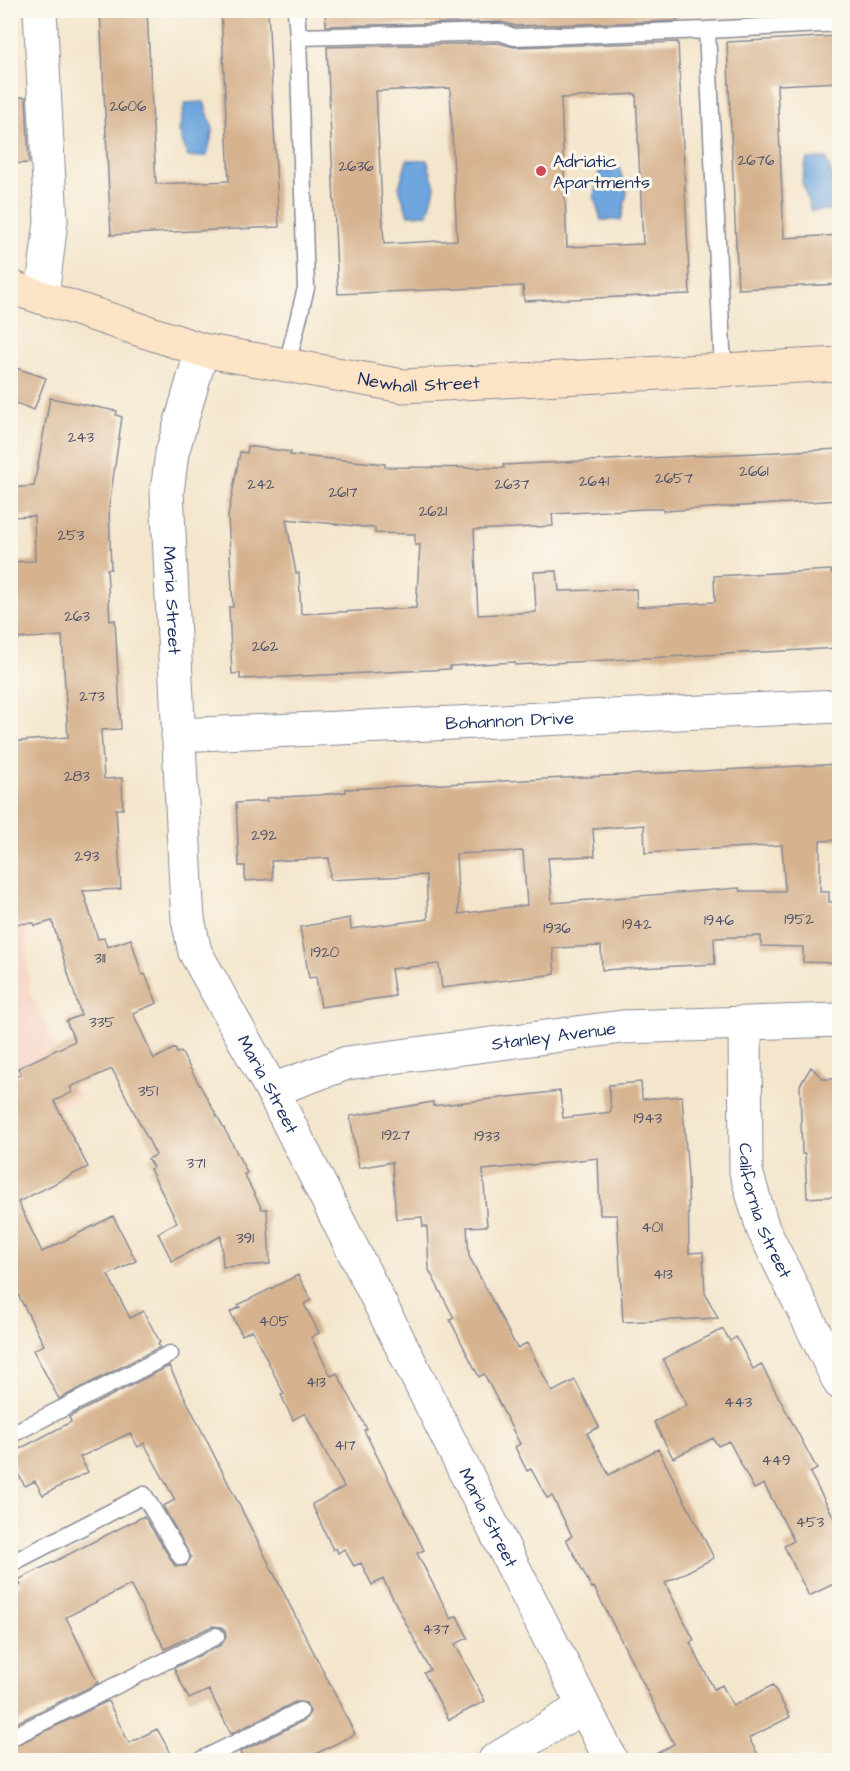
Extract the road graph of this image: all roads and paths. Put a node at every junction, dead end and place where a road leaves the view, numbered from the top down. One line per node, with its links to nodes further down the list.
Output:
1 (40, 10): 7 (street)
2 (296, 10): 5 (lane)
3 (840, 23): 4 (lane)
4 (707, 30): 5 (lane); 11 (lane)
5 (298, 37): 10 (lane)
6 (10, 286): 7 (main road, Newhall Street)
7 (42, 297): 8 (main road, Newhall Street)
8 (202, 350): 10 (main road, Newhall Street); 13 (street, Maria Street)
9 (840, 364): 11 (main road, Newhall Street)
10 (287, 365): 11 (main road, Newhall Street)
11 (723, 370)
12 (840, 706): 13 (street, Bohannon Drive)
13 (178, 735): 16 (street, Maria Street)
14 (840, 1020): 15 (street, Stanley Avenue)
15 (745, 1024): 16 (street, Stanley Avenue); 18 (street, California Street)
16 (272, 1090): 23 (street, Maria Street)
17 (170, 1354): 19 (lane)
18 (840, 1383)
19 (10, 1435)
20 (181, 1557): 21 (lane)
21 (10, 1564)
22 (216, 1636): 25 (lane)
23 (583, 1707): 27 (street); 28 (street, Maria Street)
24 (300, 1711): 26 (lane)
25 (10, 1738)
26 (201, 1761)
27 (495, 1761)
28 (612, 1761)

